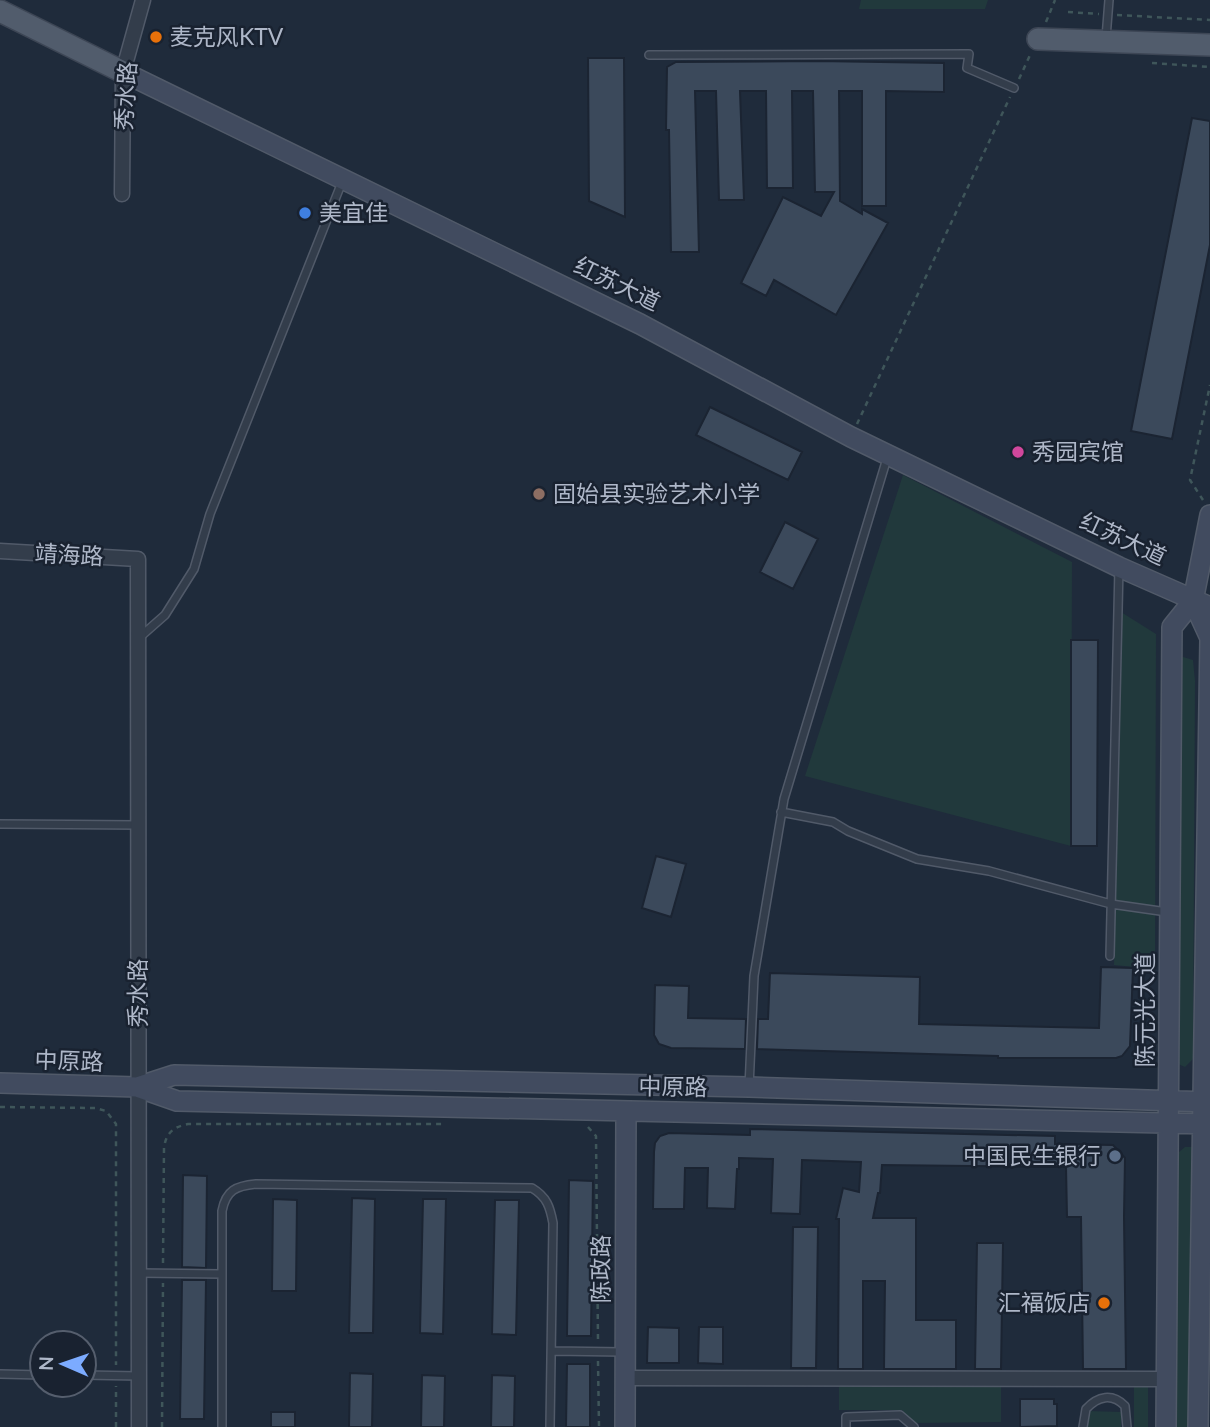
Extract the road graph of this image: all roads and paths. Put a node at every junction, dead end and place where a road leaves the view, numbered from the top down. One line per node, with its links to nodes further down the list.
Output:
1 (143, 0): 14 (street, 秀水路)
2 (1055, 0): 8 (path)
3 (1109, 0): 6 (lane)
4 (0, 11): 14 (main road, 红苏大道)
5 (1068, 12): 6 (path)
6 (1108, 14): 7 (path); 9 (lane)
7 (1210, 20)
8 (1038, 39): 9 (main road); 15 (path)
9 (1106, 41): 10 (main road)
10 (1210, 45)
11 (649, 55): 15 (lane)
12 (1152, 63): 13 (path)
13 (1210, 67)
14 (123, 72): 16 (main road, 红苏大道); 17 (street, 秀水路)
15 (1014, 88): 19 (path)
16 (343, 180): 19 (main road, 红苏大道); 26 (lane)
17 (122, 194)
18 (1210, 385): 21 (path)
19 (851, 436): 20 (main road, 红苏大道)
20 (888, 454): 24 (main road, 红苏大道); 28 (lane)
21 (1207, 508): 25 (main road, 陈元光大道)
22 (0, 551): 23 (street, 靖海路)
23 (138, 559): 26 (street, 秀水路)
24 (1119, 567): 25 (main road, 红苏大道); 31 (lane)
25 (1202, 604): 27 (main road); 32 (main road, 陈元光大道)
26 (139, 637): 30 (street, 秀水路)
27 (1210, 639): 38 (main road)
28 (781, 812): 31 (lane); 36 (lane)
29 (0, 824): 30 (lane)
30 (139, 825): 35 (street, 秀水路)
31 (1111, 904): 32 (lane); 33 (lane)
32 (1171, 912): 37 (main road, 陈元光大道)
33 (1110, 957)
34 (0, 1083): 35 (main road, 中原路)
35 (137, 1087): 36 (main road, 中原路); 40 (main road, 中原路); 45 (street, 秀水路)
36 (750, 1087): 37 (main road, 中原路)
37 (1169, 1101): 38 (main road, 中原路); 43 (main road, 陈元光大道)
38 (1207, 1102): 42 (main road)
39 (0, 1107): 55 (path)
40 (626, 1111): 43 (main road, 中原路); 51 (main road, 陈政路)
41 (453, 1124): 46 (path)
42 (1207, 1124): 43 (main road, 中原路); 48 (main road)
43 (1168, 1125): 58 (main road, 陈元光大道)
44 (586, 1126): 50 (path)
45 (138, 1273): 46 (lane); 56 (street, 秀水路)
46 (163, 1273): 47 (lane); 61 (path)
47 (222, 1274): 49 (lane); 62 (lane)
48 (1205, 1279): 71 (main road)
49 (552, 1351): 50 (lane); 63 (lane)
50 (598, 1352): 51 (lane); 64 (path)
51 (625, 1352): 57 (main road, 陈政路)
52 (0, 1374): 53 (lane)
53 (28, 1375)
54 (98, 1376): 55 (lane)
55 (116, 1376): 56 (lane); 59 (path)
56 (139, 1377): 60 (street, 秀水路)
57 (625, 1378): 58 (street); 65 (main road, 陈政路)
58 (1166, 1379): 70 (main road, 陈元光大道)
59 (116, 1427)
60 (139, 1427)
61 (162, 1427)
62 (222, 1427)
63 (550, 1427)
64 (599, 1427)
65 (625, 1427)
66 (846, 1427): 67 (lane)
67 (914, 1427)
68 (1083, 1427): 69 (lane)
69 (1127, 1427)
70 (1166, 1427)
71 (1198, 1427)

